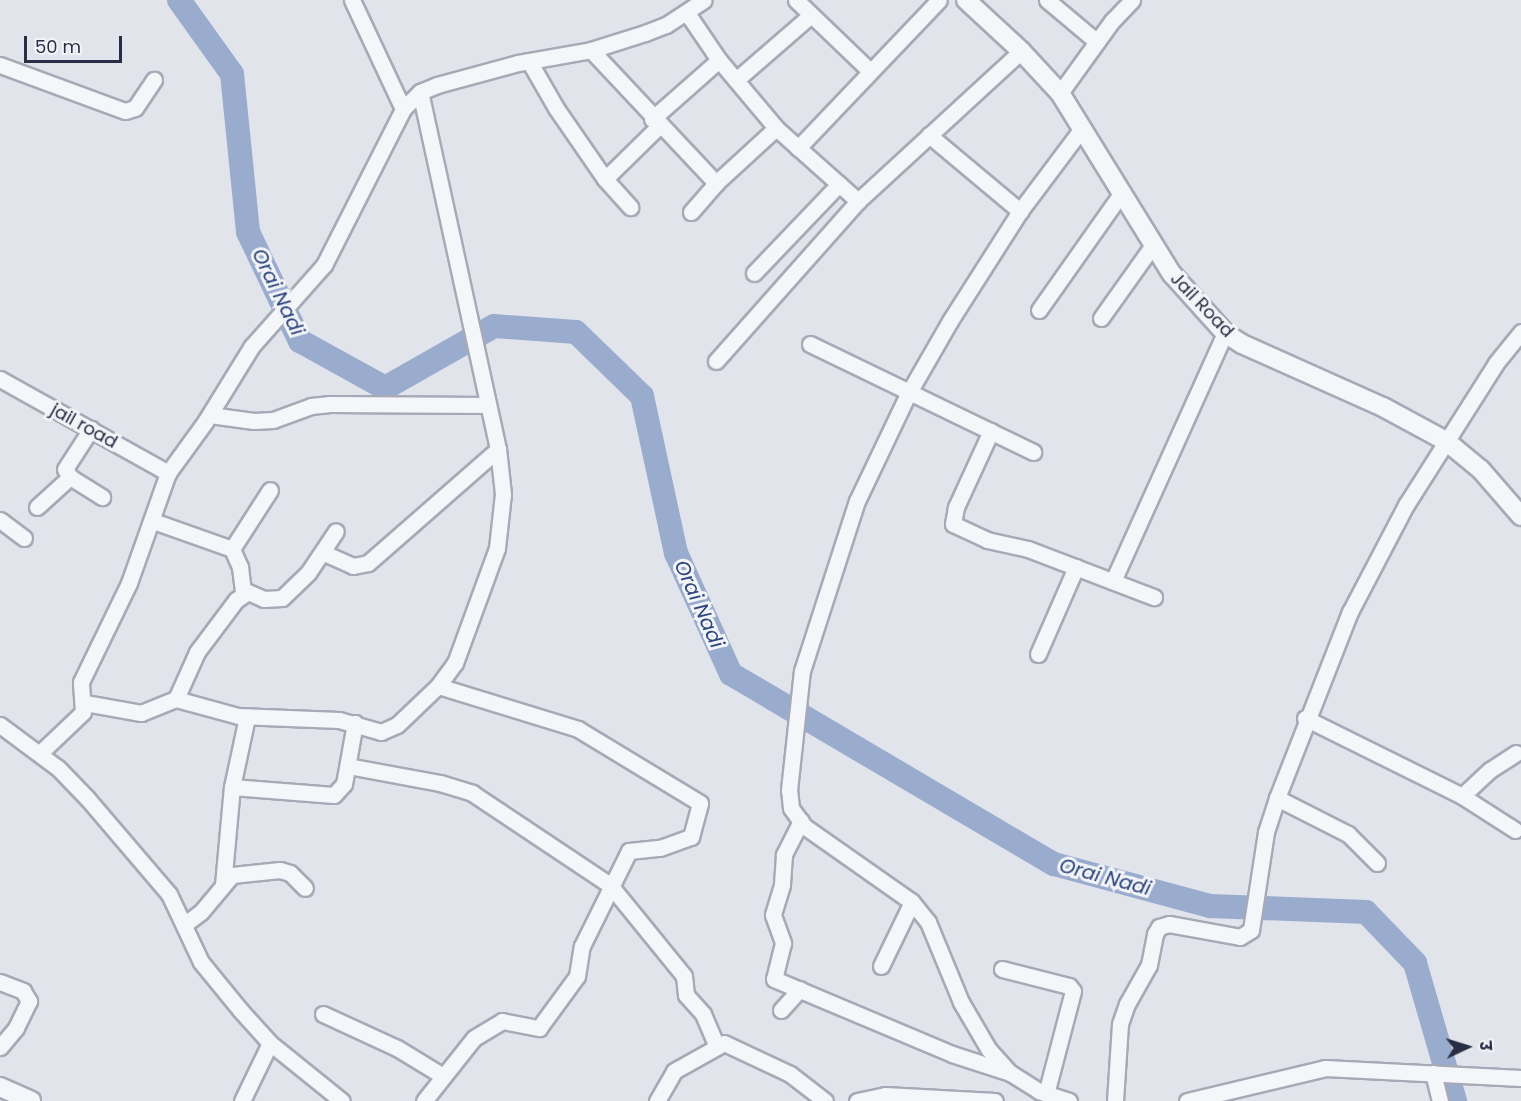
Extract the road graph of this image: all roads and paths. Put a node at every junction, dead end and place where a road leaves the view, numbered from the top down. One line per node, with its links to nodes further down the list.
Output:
1 (352, 0): 21 (street)
2 (704, 0): 8 (street)
3 (796, 0): 9 (street)
4 (939, 0): 16 (street)
5 (966, 0): 12 (street, Jail Road)
6 (1047, 0): 10 (street)
7 (1132, 0): 10 (street)
8 (687, 13): 11 (street); 13 (street)
9 (811, 15): 16 (street); 18 (street)
10 (1097, 42): 20 (street)
11 (591, 50): 14 (street); 22 (street)
12 (1022, 51): 20 (street, Jail Road); 25 (street)
13 (719, 60): 18 (street); 22 (street)
14 (530, 61): 19 (street); 27 (street)
15 (0, 65): 17 (street)
16 (870, 71): 26 (street)
17 (153, 80)
18 (736, 80): 23 (street)
19 (420, 92): 21 (street); 45 (street)
20 (1060, 93): 24 (street, Jail Road)
21 (403, 109): 46 (street)
22 (655, 123): 27 (street); 28 (street)
23 (776, 128): 26 (street); 28 (street)
24 (1080, 131): 30 (street, Jail Road); 33 (street)
25 (929, 135): 31 (street); 33 (street)
26 (798, 148): 29 (street)
27 (605, 179): 32 (street)
28 (716, 183): 34 (street)
29 (839, 184): 31 (street); 36 (street)
30 (1120, 195): 35 (street, Jail Road); 37 (street)
31 (858, 201): 42 (street)
32 (630, 207)
33 (1020, 211): 44 (street)
34 (691, 212)
35 (1152, 245): 38 (street); 40 (street, Jail Road)
36 (753, 273)
37 (1038, 310)
38 (1101, 318)
39 (1521, 332): 49 (street)
40 (1225, 333): 49 (street, Jail Road); 65 (street)
41 (810, 344): 44 (street)
42 (716, 361)
43 (0, 379): 47 (street, jail road)
44 (908, 394): 48 (street); 82 (street)
45 (488, 405): 46 (street); 50 (street)
46 (210, 415): 52 (street)
47 (91, 429): 52 (street, jail road); 53 (street)
48 (991, 431): 51 (street); 64 (street)
49 (1446, 441): 57 (street, Jail Road); 73 (street)
50 (498, 449): 63 (street); 69 (street)
51 (1033, 452)
52 (168, 473): 59 (street)
53 (70, 477): 55 (street); 56 (street)
54 (270, 490): 62 (street)
55 (102, 498)
56 (37, 507)
57 (1521, 516)
58 (0, 520): 61 (street)
59 (153, 521): 62 (street); 71 (street)
60 (336, 531): 63 (street)
61 (24, 538)
62 (232, 549): 66 (street)
63 (324, 553): 66 (street)
64 (1076, 567): 65 (street); 68 (street)
65 (1113, 581): 67 (street)
66 (243, 593): 70 (street)
67 (1154, 597)
68 (1038, 654)
69 (438, 686): 74 (street); 86 (street)
70 (176, 699): 71 (street); 72 (street)
71 (85, 703): 76 (street)
72 (247, 717): 74 (street); 79 (street)
73 (1305, 718): 80 (street); 81 (street)
74 (355, 723): 78 (street)
75 (0, 725): 76 (street)
76 (40, 753): 89 (street)
77 (1516, 753): 80 (street)
78 (348, 766): 79 (street); 86 (street)
79 (232, 787): 85 (street)
80 (1462, 796): 83 (street)
81 (1277, 798): 84 (street); 113 (street)
82 (801, 821): 88 (street); 93 (street)
83 (1515, 830)
84 (1377, 863)
85 (223, 885): 87 (street); 89 (street)
86 (610, 885): 97 (street); 101 (street)
87 (305, 888)
88 (912, 902): 90 (street); 99 (street)
89 (185, 924): 96 (street)
90 (881, 966)
91 (1002, 969): 104 (street)
92 (0, 982): 98 (street)
93 (800, 989): 94 (street); 99 (street)
94 (782, 1010)
95 (323, 1014): 101 (street)
96 (270, 1043): 106 (street); 107 (street)
97 (716, 1045): 109 (street); 110 (street)
98 (0, 1047)
99 (1010, 1073): 104 (street)
100 (1436, 1073): 102 (street); 114 (street); 115 (street)
101 (443, 1076): 108 (street)
102 (1521, 1078)
103 (0, 1087): 105 (street)
104 (1055, 1099)
105 (31, 1101)
106 (242, 1101)
107 (342, 1101)
108 (424, 1101)
109 (657, 1101)
110 (825, 1101)
111 (856, 1101): 112 (street)
112 (995, 1101)
113 (1116, 1101)
114 (1187, 1101)
115 (1440, 1101)

